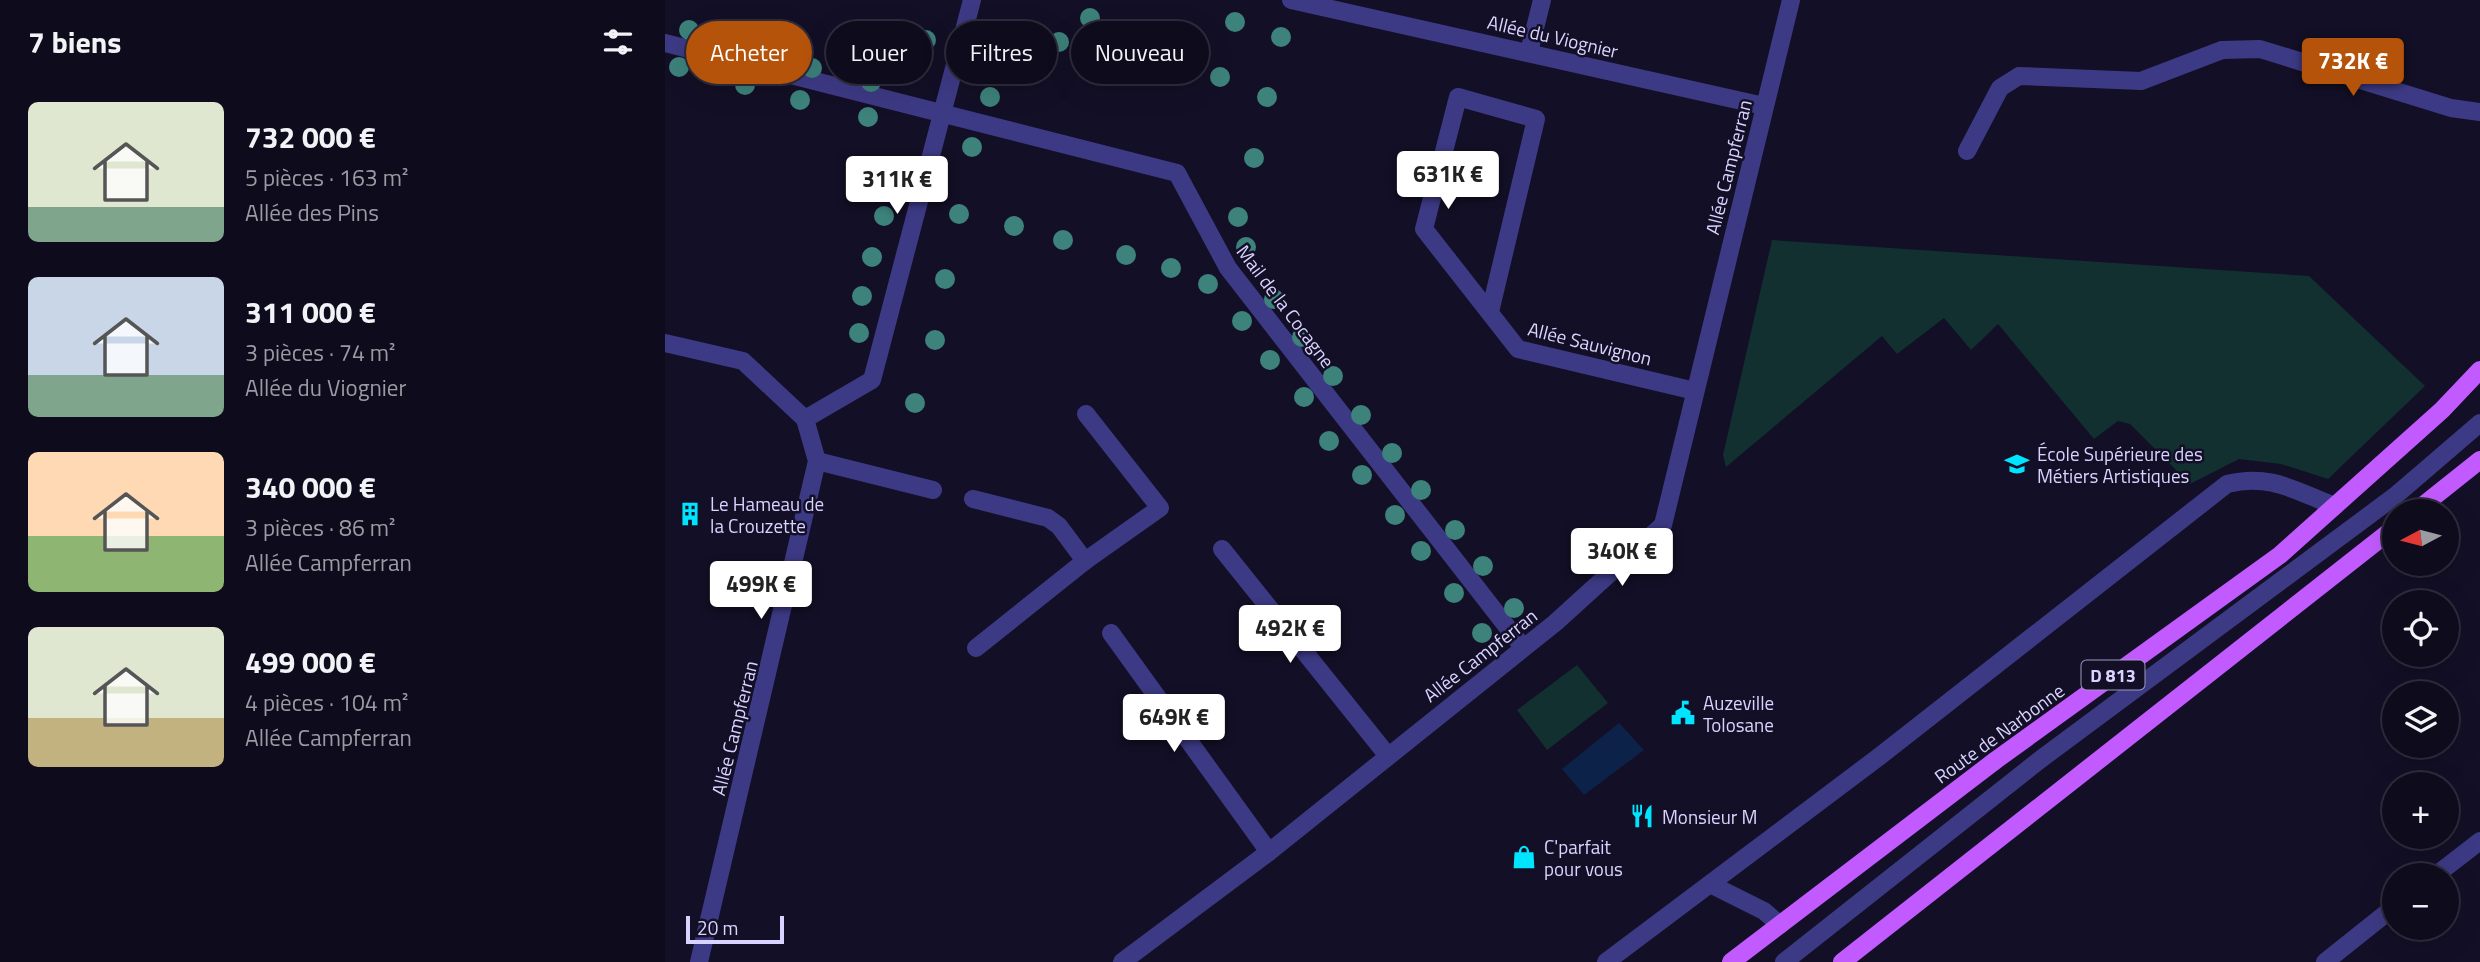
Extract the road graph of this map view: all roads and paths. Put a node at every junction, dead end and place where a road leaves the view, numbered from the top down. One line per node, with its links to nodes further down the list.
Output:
1 (972, 0): 9 (street)
2 (1291, 0): 6 (street, Allée du Viognier)
3 (1542, 0): 6 (street)
4 (1791, 0): 7 (street, Allée Campferran)
5 (665, 43): 9 (street, Mail de la Cocagne)
6 (1529, 52): 7 (street, Allée du Viognier)
7 (1765, 106): 14 (street, Allée Campferran)
8 (2480, 112): 10 (street)
9 (944, 114): 16 (street); 28 (street, Mail de la Cocagne)
10 (1967, 151)
11 (1490, 312): 11 (street, Allée Sauvignon); 14 (street, Allée Sauvignon)
12 (665, 343): 16 (street)
13 (2480, 370): 23 (main road, Route de Narbonne / D 813)
14 (1695, 391): 28 (street, Allée Campferran)
15 (1086, 414): 26 (street)
16 (805, 419): 19 (street, Allée Campferran)
17 (2480, 423): 41 (street)
18 (2480, 460): 22 (main road)
19 (817, 461): 20 (street); 37 (street, Allée Campferran)
20 (933, 490)
21 (973, 499): 26 (street)
22 (2431, 499)
23 (2335, 506): 34 (street); 36 (main road, Route de Narbonne / D 813)
24 (2382, 537): 42 (main road, D 813)
25 (1222, 549): 30 (street)
26 (1085, 561): 29 (street)
27 (1111, 633): 32 (street)
28 (1522, 646): 30 (street, Allée Campferran)
29 (976, 648)
30 (1388, 756): 32 (street, Allée Campferran)
31 (2480, 841): 33 (street)
32 (1269, 852): 38 (street, Allée Campferran)
33 (2451, 863)
34 (1710, 884): 36 (street); 39 (street)
35 (2382, 917): 43 (street)
36 (1780, 925): 40 (main road, Route de Narbonne / D 813)
37 (699, 962)
38 (1122, 962)
39 (1605, 962)
40 (1731, 962)
41 (1784, 962)
42 (1842, 962)
43 (2325, 962)

